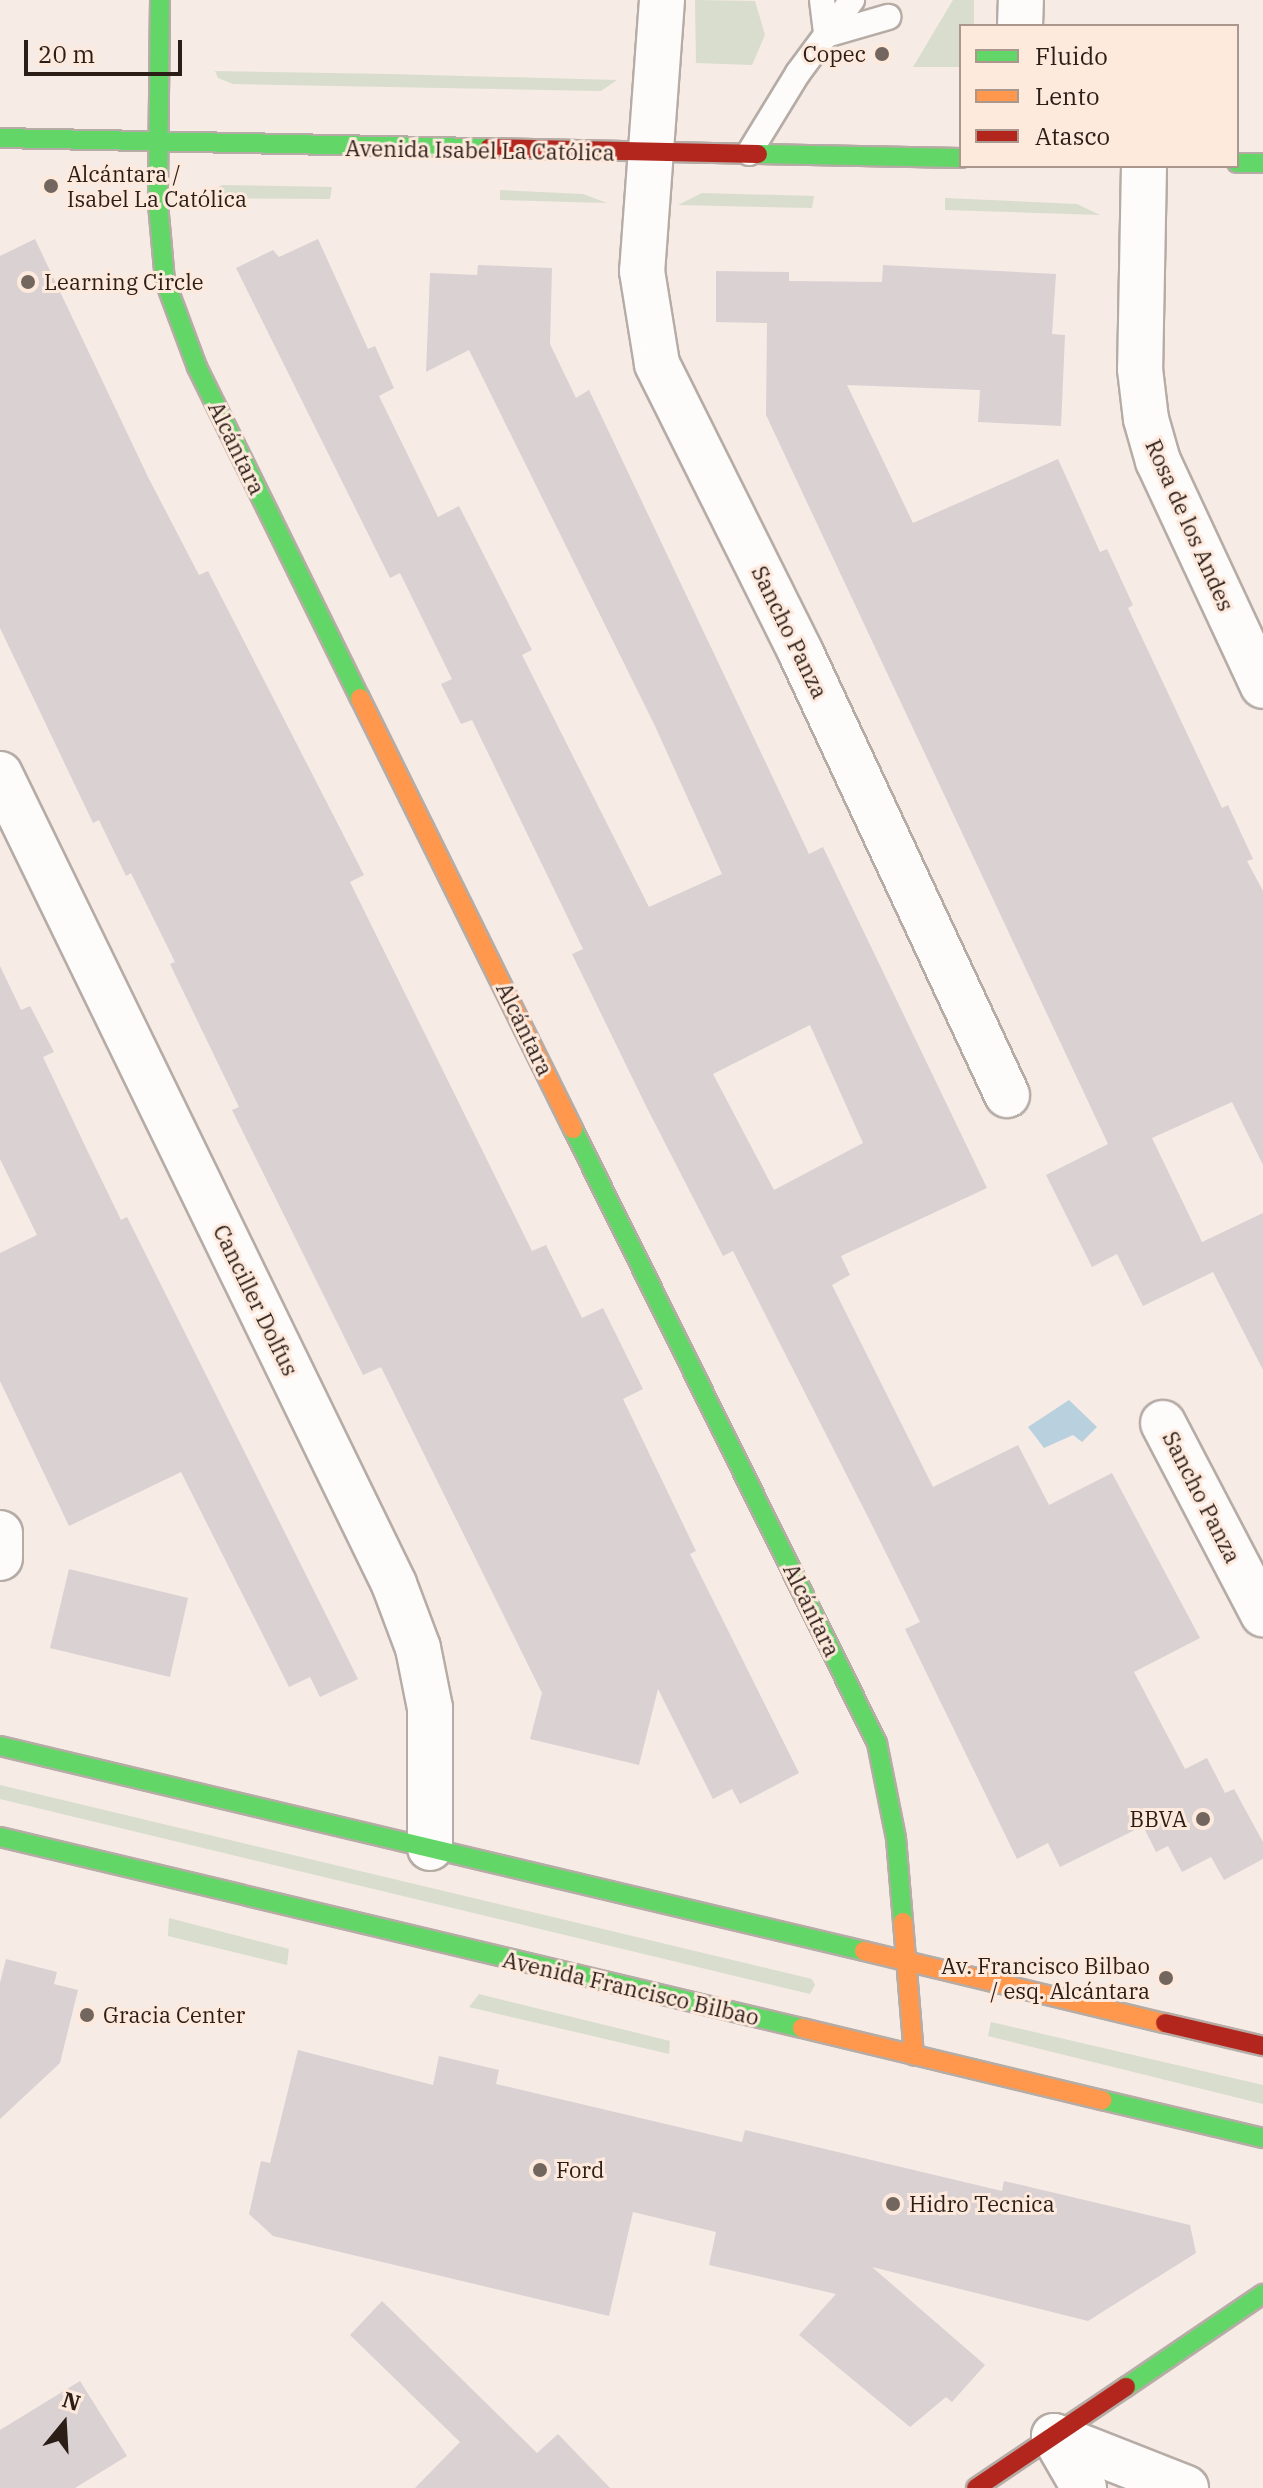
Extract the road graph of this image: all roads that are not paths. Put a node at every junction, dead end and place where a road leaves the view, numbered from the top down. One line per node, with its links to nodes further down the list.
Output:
1 (160, 0): 10 (main road, Alcántara)
2 (662, 0): 12 (street, Sancho Panza)
3 (822, 0): 8 (lane)
4 (852, 0): 8 (lane)
5 (1021, 0): 7 (street)
6 (888, 17): 8 (lane)
7 (1020, 24)
8 (826, 35): 11 (lane)
9 (0, 138): 10 (main road, Avenida Isabel La Católica)
10 (158, 143): 12 (main road, Avenida Isabel La Católica); 27 (main road, Alcántara)
11 (749, 153): 12 (main road, Avenida Isabel La Católica); 13 (main road, Avenida Isabel La Católica)
12 (648, 154): 19 (street, Sancho Panza)
13 (959, 158)
14 (1239, 163): 15 (main road)
15 (1263, 163)
16 (1144, 168): 17 (street, Rosa de los Andes)
17 (1263, 686)
18 (0, 774): 26 (street, Canciller Dolfus)
19 (1007, 1095)
20 (1163, 1423): 23 (street, Sancho Panza)
21 (0, 1533): 22 (street)
22 (0, 1558)
23 (1263, 1614)
24 (0, 1746): 26 (main road)
25 (0, 1837): 29 (main road, Avenida Francisco Bilbao)
26 (430, 1848): 27 (main road)
27 (908, 1963): 28 (main road); 29 (main road, Alcántara)
28 (1263, 2046)
29 (914, 2056): 30 (main road, Avenida Francisco Bilbao)
30 (1263, 2138)
31 (1263, 2294): 32 (main road)
32 (1054, 2436): 33 (main road); 34 (street); 35 (street)
33 (976, 2488)
34 (1084, 2488)
35 (1186, 2488)

